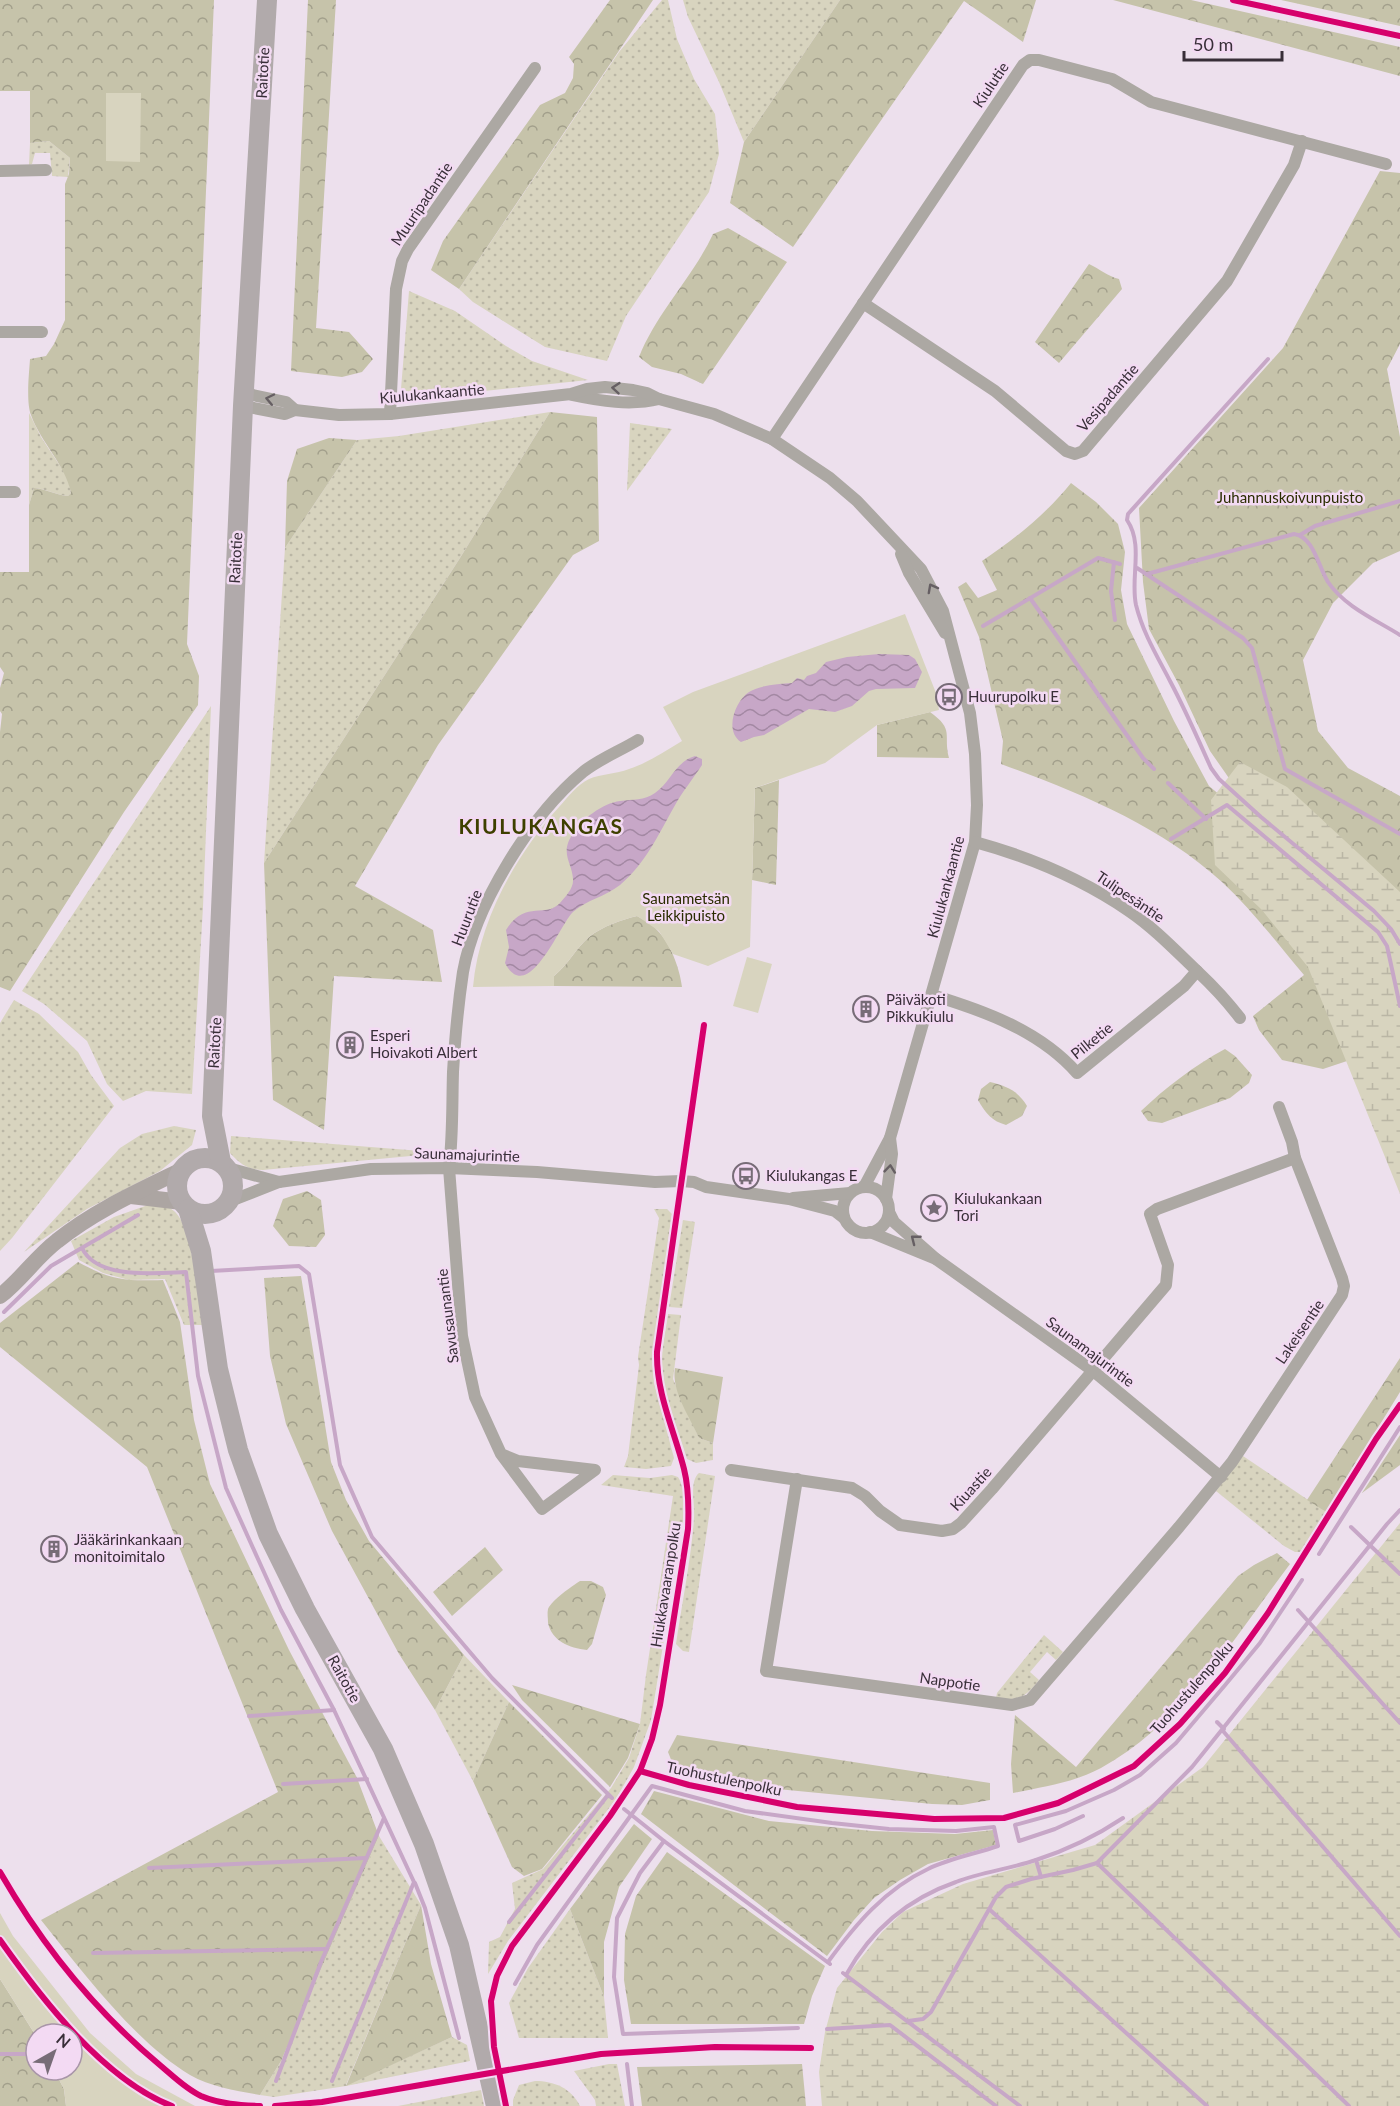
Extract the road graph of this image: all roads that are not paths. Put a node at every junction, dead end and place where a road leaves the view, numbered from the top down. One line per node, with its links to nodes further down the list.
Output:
1 (267, 0): 10 (main road, Raitotie)
2 (535, 68): 11 (street, Muuripadantie)
3 (1302, 141): 4 (street, Kiulutie); 7 (street, Kiulutie); 7 (street, Vesipadantie)
4 (1386, 164)
5 (46, 170): 6 (street)
6 (0, 171)
7 (862, 303): 12 (street, Kiulutie)
8 (0, 332): 9 (street)
9 (42, 332)
10 (243, 400): 11 (street, Kiulukankaantie); 21 (main road, Raitotie)
11 (390, 414): 12 (street, Kiulukankaantie)
12 (772, 439): 16 (street, Kiulukankaantie)
13 (0, 492): 14 (street)
14 (15, 492)
15 (638, 740): 26 (street, Huurutie)
16 (975, 842): 17 (street, Tulipesäntie); 18 (street, Kiulukankaantie)
17 (1197, 971): 18 (street, Pilketie); 19 (street, Tulipesäntie)
18 (932, 995): 22 (street, Kiulukankaantie)
19 (1240, 1018)
20 (1279, 1107): 23 (street, Lakeisentie)
21 (212, 1116): 24 (main road, Raitotie); 25 (main road, Raitotie)
22 (890, 1138): 28 (street, Kiulukankaantie); 33 (street, Kiulukankaantie, one-way to 22)
23 (1295, 1158): 40 (street); 43 (street, Lakeisentie)
24 (189, 1164): 25 (main road); 30 (street); 32 (main road)
25 (225, 1165): 27 (street, Saunamajurintie); 34 (main road, Raitotie)
26 (449, 1168): 27 (street, Saunamajurintie); 31 (street, Saunamajurintie); 41 (street, Savusaunantie)
27 (279, 1182): 34 (street, Saunamajurintie)
28 (864, 1187): 29 (street); 33 (street)
29 (850, 1193): 31 (street, Saunamajurintie); 35 (street)
30 (130, 1196): 32 (street); 39 (street)
31 (789, 1199): 35 (street, Saunamajurintie)
32 (185, 1205): 34 (main road); 37 (main road, Raitotie)
33 (887, 1205): 36 (street); 38 (street, Saunamajurintie, one-way to 33)
34 (221, 1208): 37 (main road, Raitotie)
35 (844, 1218): 36 (street)
36 (870, 1232): 38 (street, Saunamajurintie)
37 (201, 1251): 45 (main road, Raitotie)
38 (936, 1259): 40 (street, Saunamajurintie)
39 (0, 1296)
40 (1092, 1370): 43 (street, Saunamajurintie); 44 (street, Kiuastie)
41 (501, 1454): 41 (street, Savusaunantie)
42 (731, 1470): 44 (street, Kiuastie)
43 (1221, 1477): 44 (street, Nappotie)
44 (797, 1479)
45 (496, 2106)

